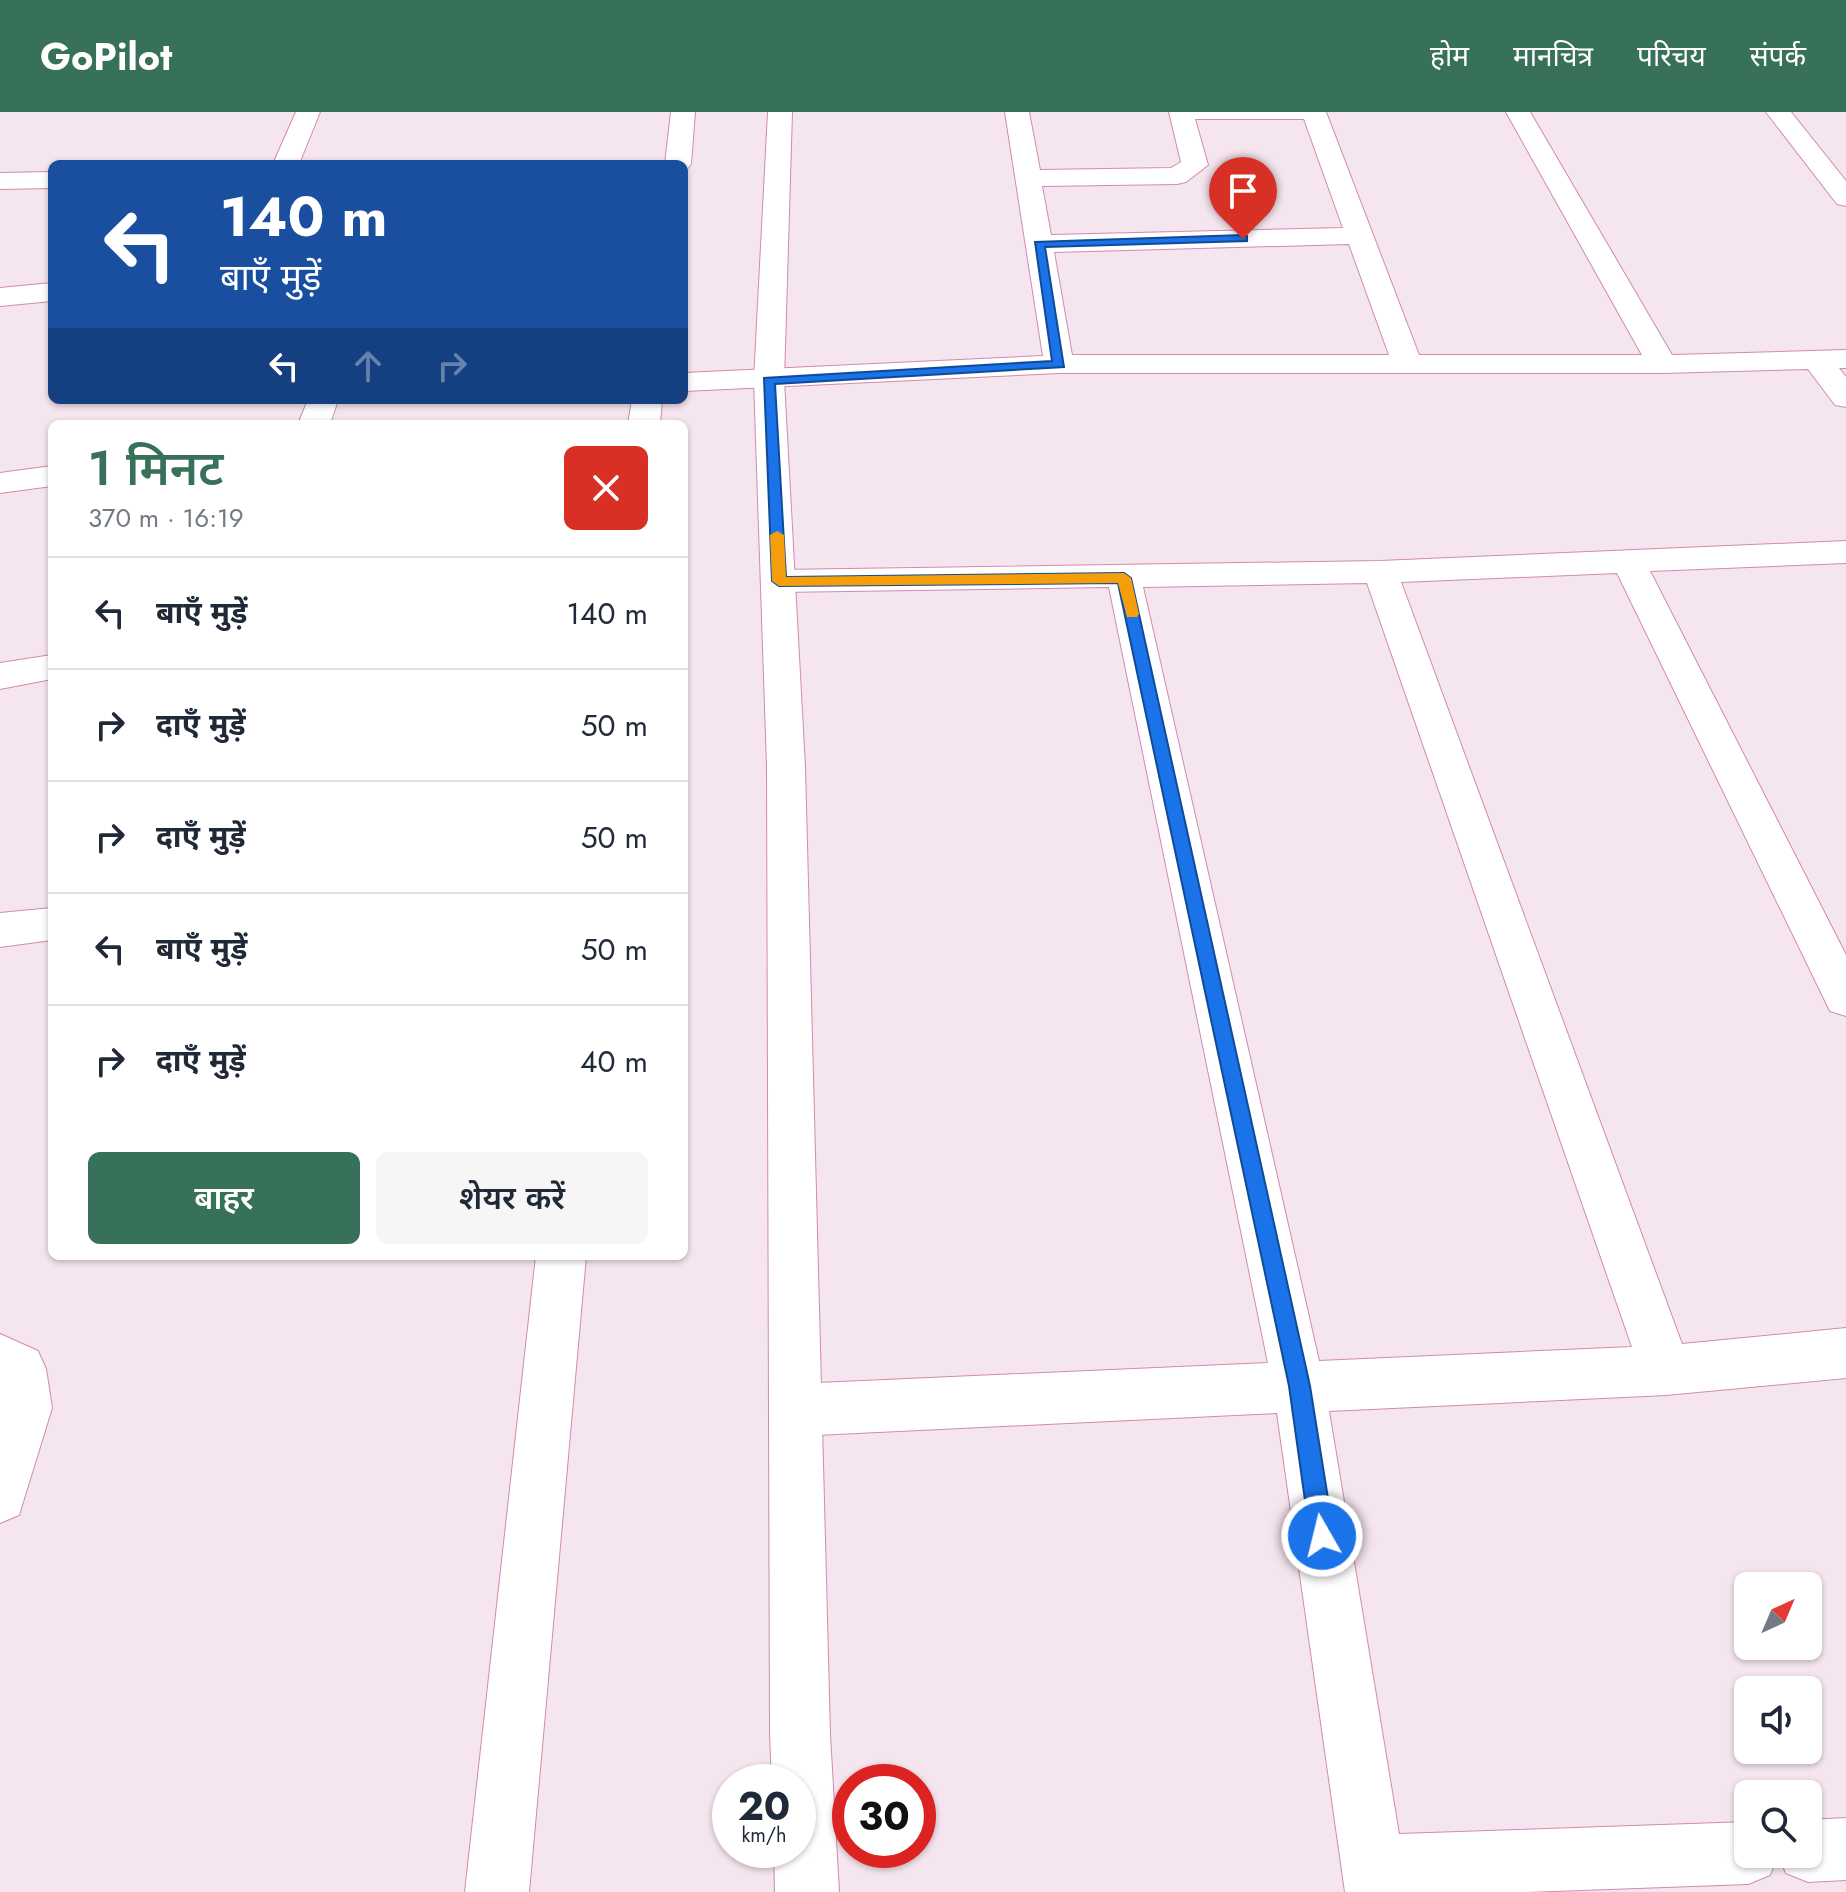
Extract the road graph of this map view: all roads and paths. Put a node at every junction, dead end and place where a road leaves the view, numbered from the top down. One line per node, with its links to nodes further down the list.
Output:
1 (308, 112): 9 (street)
2 (683, 112): 10 (street)
3 (780, 112): 23 (street)
4 (1017, 112): 11 (street)
5 (1181, 112): 6 (street); 11 (street)
6 (1314, 112): 15 (street)
7 (1518, 112): 22 (street)
8 (1778, 112): 14 (street)
9 (288, 160)
10 (678, 160)
11 (1028, 178): 16 (street)
12 (48, 180): 13 (street)
13 (0, 181)
14 (1846, 198)
15 (1360, 236): 16 (street); 21 (street)
16 (1039, 244): 20 (street)
17 (48, 292): 18 (street)
18 (0, 297)
19 (1831, 359): 22 (street); 25 (street)
20 (1059, 364): 21 (street); 23 (street)
21 (1407, 364): 22 (street)
22 (1662, 364)
23 (769, 380): 24 (street); 32 (street)
24 (688, 382)
25 (1846, 398)
26 (48, 477): 27 (street)
27 (0, 483)
28 (1846, 552): 29 (street)
29 (1628, 561): 30 (street); 37 (street)
30 (1380, 572): 31 (street); 41 (street)
31 (1124, 578): 32 (street); 42 (street)
32 (779, 581): 43 (street)
33 (48, 668): 34 (street)
34 (0, 676)
35 (48, 924): 36 (street)
36 (0, 930)
37 (1846, 998)
38 (561, 1260): 49 (street)
39 (1846, 1353): 41 (street)
40 (0, 1359): 44 (street)
41 (1666, 1370): 42 (street)
42 (1299, 1386): 43 (street); 48 (street)
43 (795, 1410): 50 (street)
44 (0, 1496)
45 (1846, 1849): 46 (street)
46 (1822, 1850)
47 (1734, 1854): 48 (street)
48 (1374, 1879)
49 (497, 1892)
50 (807, 1892)

